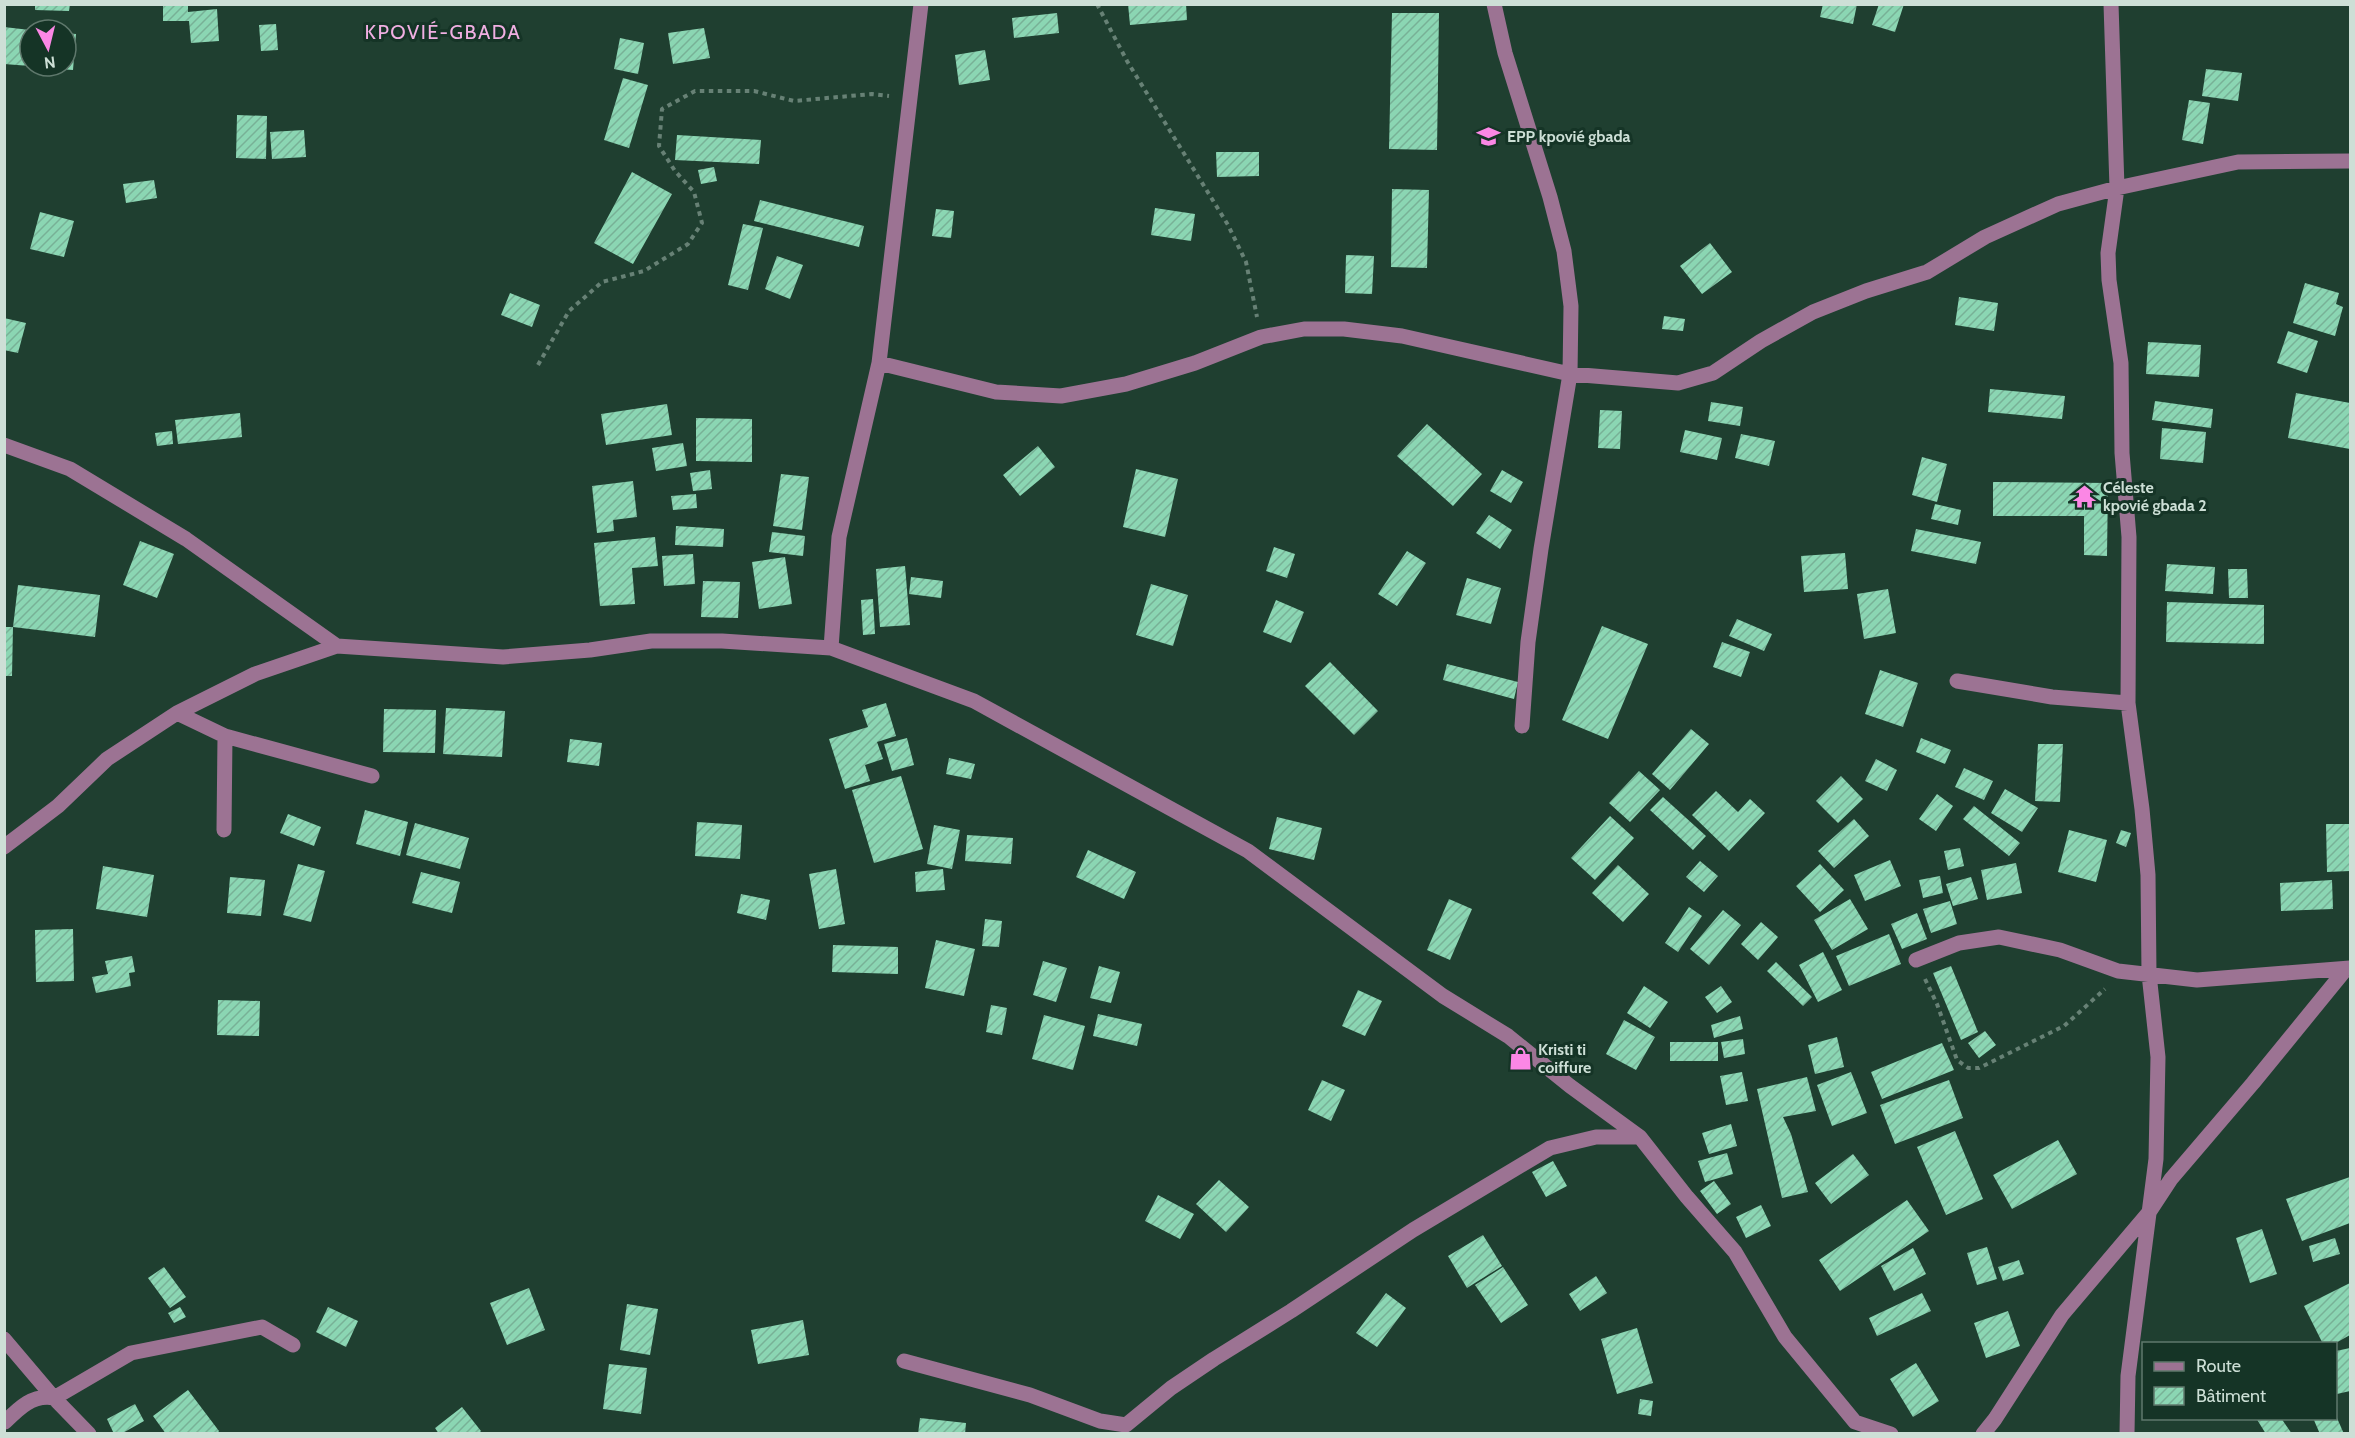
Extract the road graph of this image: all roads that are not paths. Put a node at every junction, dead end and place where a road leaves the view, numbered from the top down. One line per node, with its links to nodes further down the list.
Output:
1 (921, 4): 6 (street)
2 (1494, 4): 7 (street)
3 (2111, 4): 5 (street)
4 (2350, 161): 5 (street)
5 (2117, 188): 7 (street); 12 (street)
6 (879, 363): 7 (street); 10 (street)
7 (1570, 374): 14 (street)
8 (4, 445): 9 (street)
9 (337, 646): 10 (street); 13 (street)
10 (831, 648): 22 (street)
11 (1957, 681): 12 (street)
12 (2128, 703): 21 (street)
13 (177, 713): 15 (street); 18 (street)
14 (1522, 726)
15 (225, 736): 16 (street); 17 (street)
16 (372, 776)
17 (224, 830)
18 (4, 847)
19 (1916, 960): 21 (street)
20 (2348, 968): 21 (street); 23 (street)
21 (2150, 974): 23 (street)
22 (1640, 1137): 26 (street); 30 (street)
23 (2150, 1211): 31 (street); 32 (street)
24 (4, 1339): 27 (street)
25 (293, 1345): 27 (street)
26 (904, 1361)
27 (54, 1398): 28 (street); 29 (street)
28 (5, 1422)
29 (89, 1434)
30 (1891, 1434)
31 (1983, 1434)
32 (2127, 1434)

